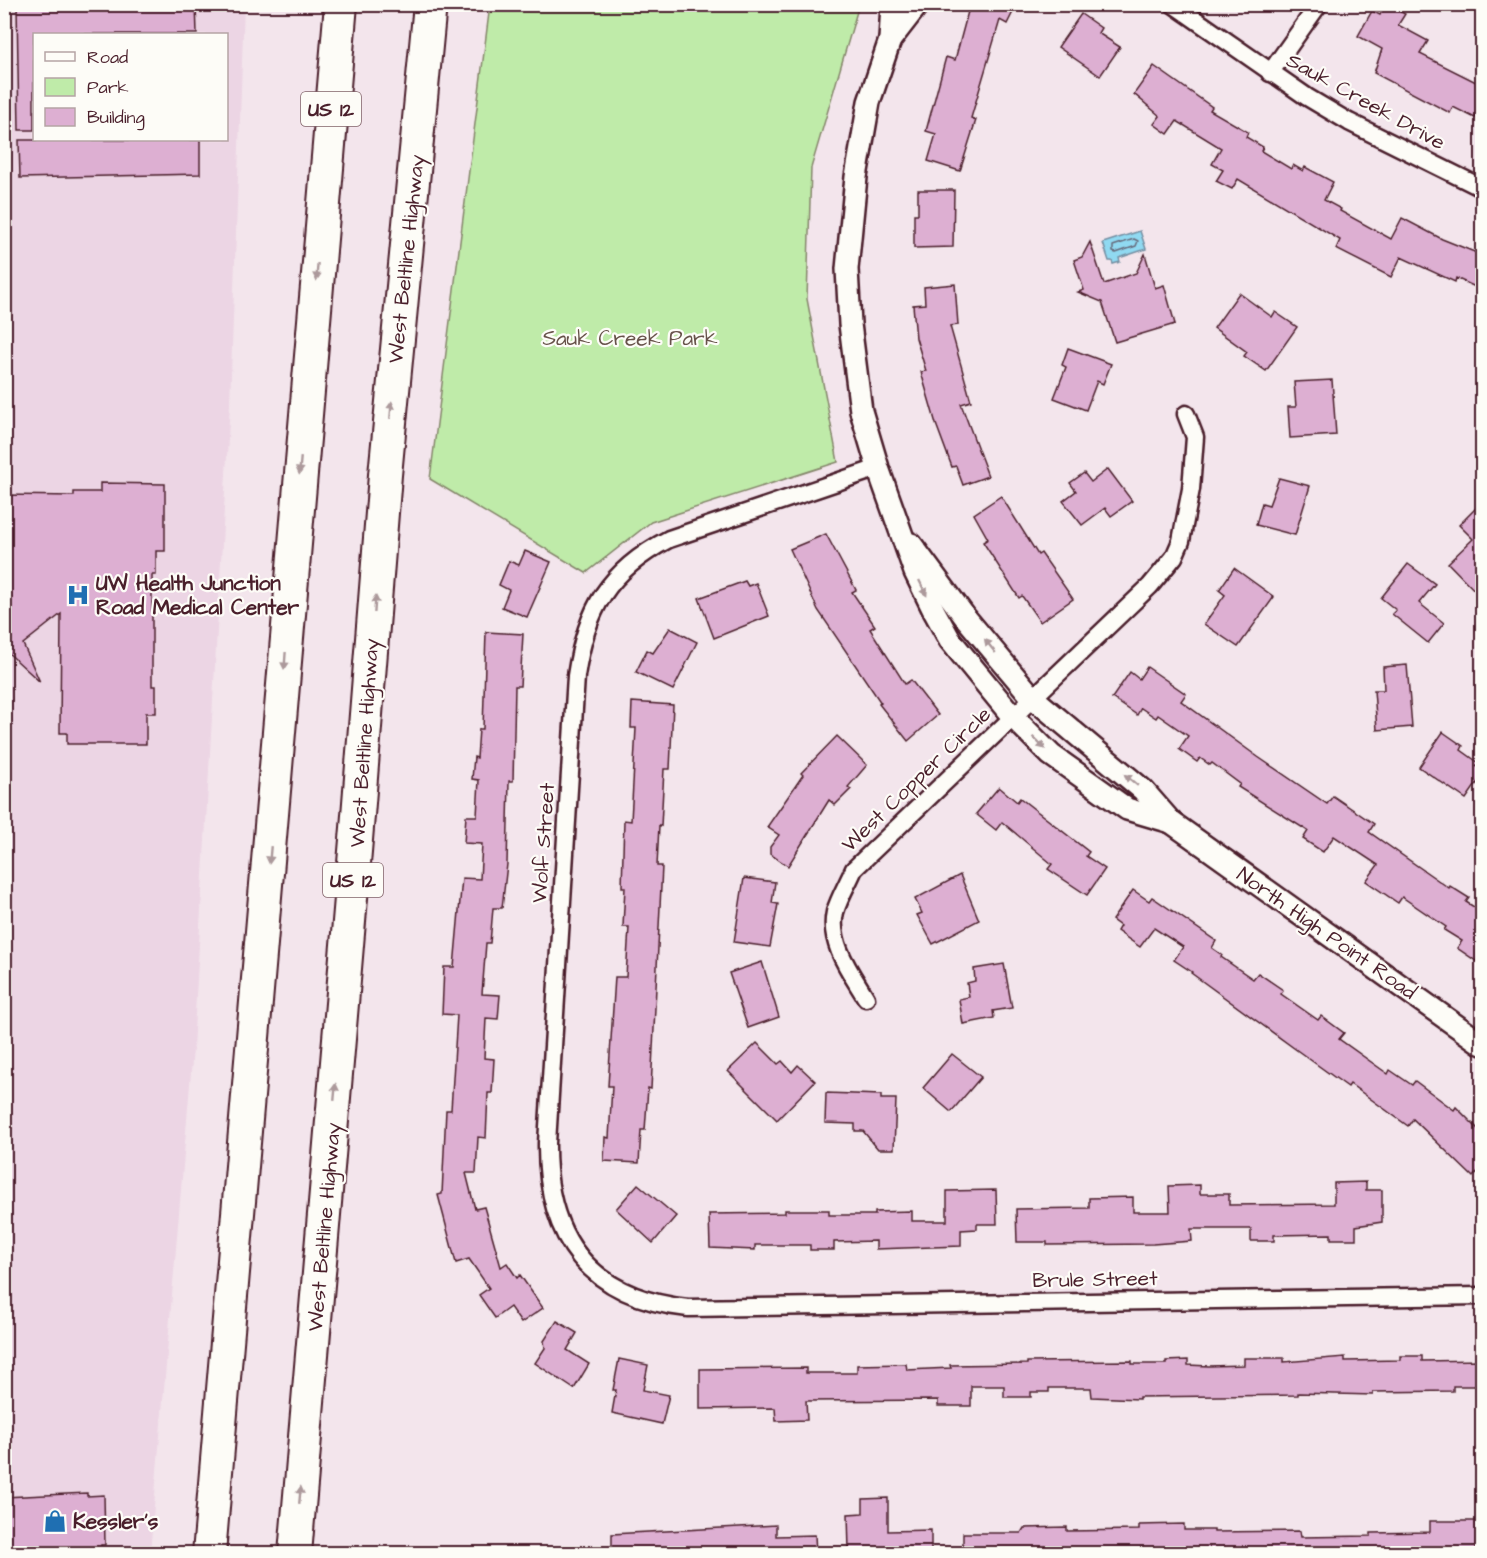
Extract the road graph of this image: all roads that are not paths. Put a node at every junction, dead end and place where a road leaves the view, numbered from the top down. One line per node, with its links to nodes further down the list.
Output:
1 (322, 4): 13 (highway)
2 (341, 4): 13 (highway, US 12)
3 (430, 4): 12 (highway, West Beltline Highway / US 12)
4 (446, 4): 12 (highway)
5 (892, 4): 9 (street, North High Point Road)
6 (918, 4): 9 (street, North High Point Road)
7 (1173, 4): 10 (street, Sauk Creek Drive)
8 (1319, 4): 10 (street)
9 (890, 40): 15 (street, North High Point Road)
10 (1270, 73): 11 (street, Sauk Creek Drive)
11 (1482, 188)
12 (410, 207): 25 (highway, West Beltline Highway / US 12, one-way to 12)
13 (322, 214): 24 (highway, US 12, one-way to 24)
14 (1186, 414): 17 (street, West Copper Circle)
15 (878, 468): 16 (street, North High Point Road); 23 (street, Wolf Street)
16 (903, 534): 17 (street, North High Point Road, one-way to 16); 18 (street, North High Point Road, one-way to 18)
17 (1032, 697): 18 (street, West Copper Circle); 19 (street, North High Point Road, one-way to 17)
18 (1012, 717): 19 (street, North High Point Road, one-way to 19); 20 (street, West Copper Circle)
19 (1171, 822): 21 (street, North High Point Road)
20 (867, 998)
21 (1482, 1044)
22 (1482, 1296): 23 (street, Brule Street)
23 (708, 1308)
24 (209, 1554)
25 (295, 1554)

